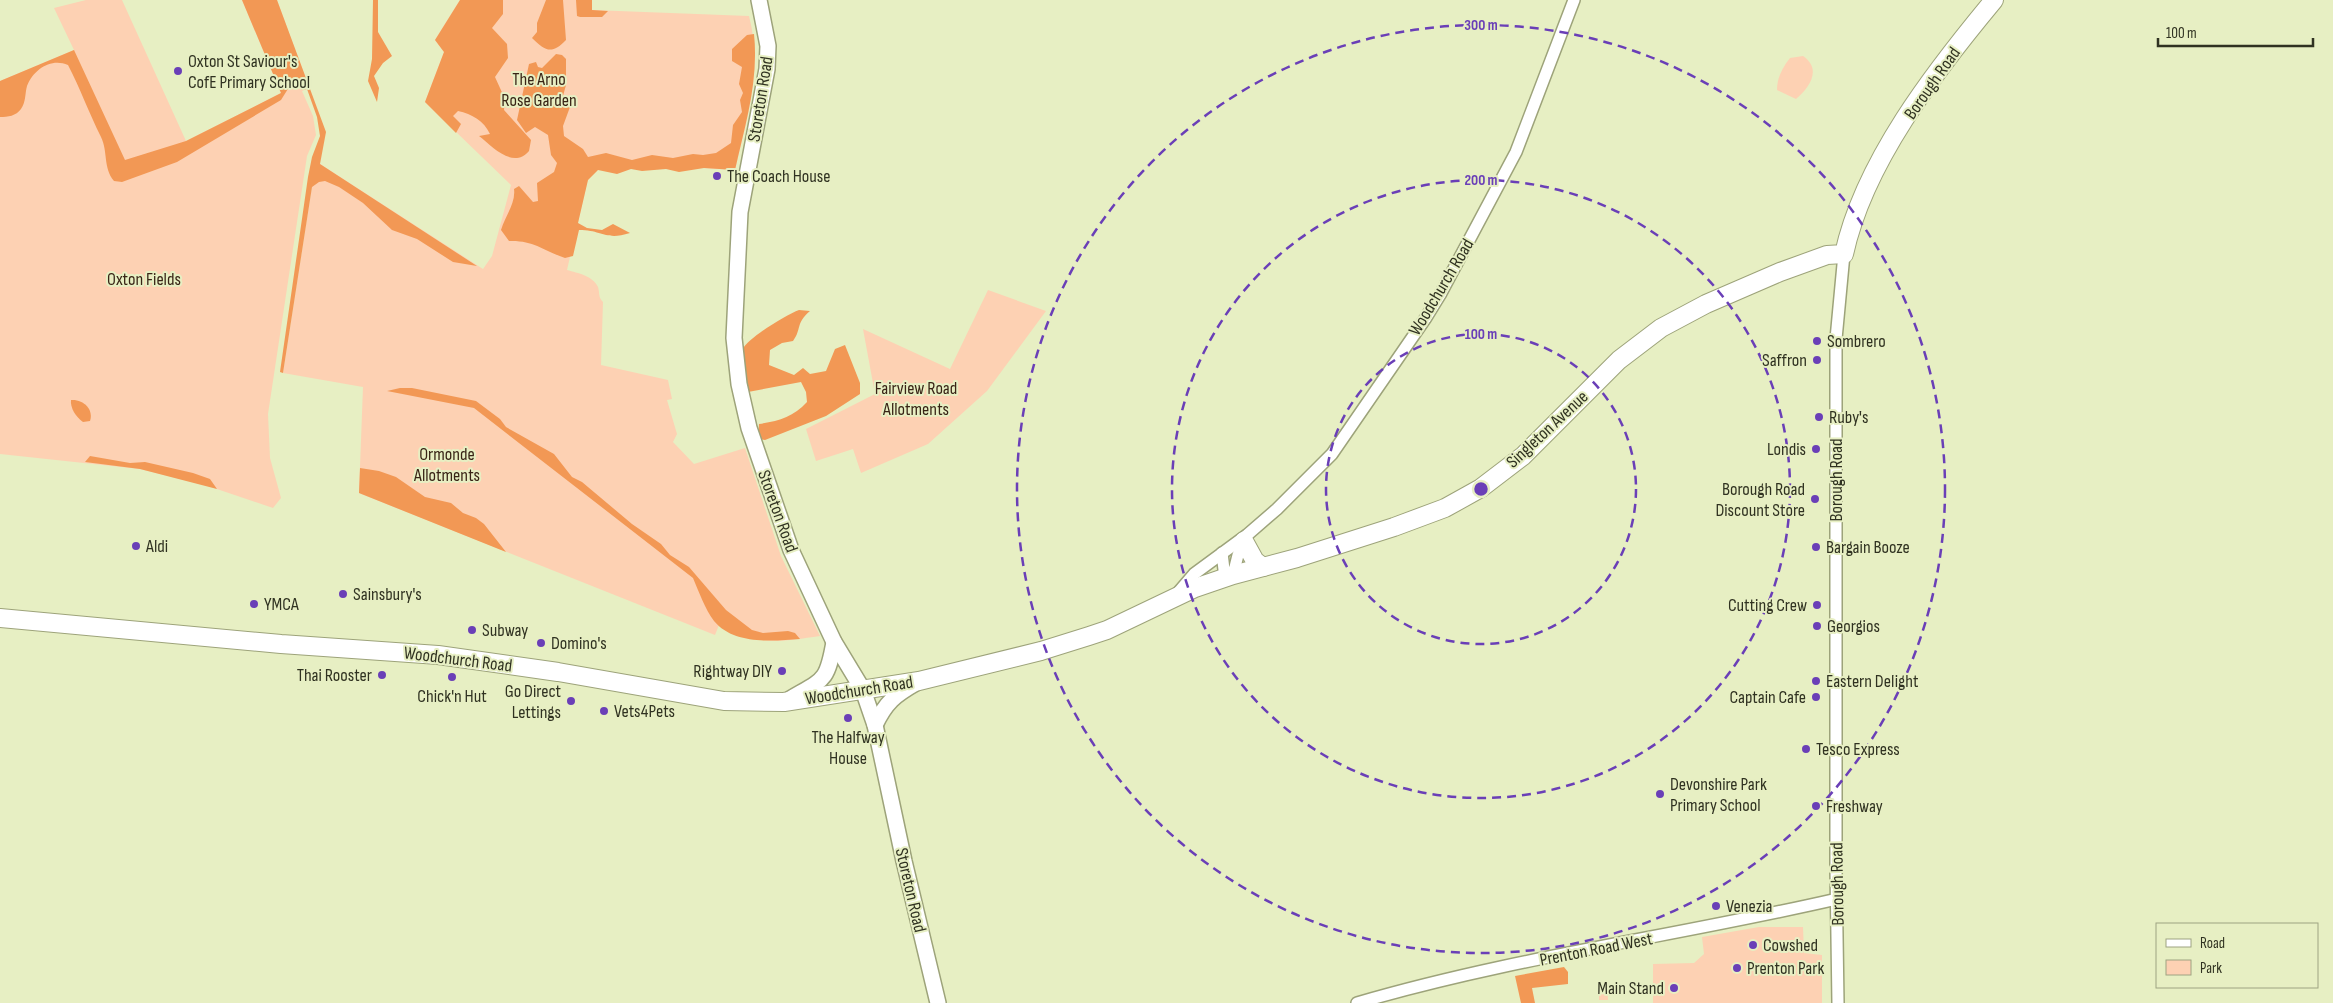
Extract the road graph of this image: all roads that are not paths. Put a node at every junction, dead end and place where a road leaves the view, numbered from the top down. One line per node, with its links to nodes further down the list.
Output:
1 (759, 0): 11 (main road, Storeton Road)
2 (1574, 0): 5 (street, Woodchurch Road)
3 (1994, 0): 4 (highway, Borough Road)
4 (1844, 254): 7 (highway, Singleton Avenue); 16 (street, Borough Road)
5 (1246, 538): 6 (street, Woodchurch Road); 7 (highway); 8 (street, Woodchurch Road)
6 (1222, 553): 8 (street); 9 (street, Woodchurch Road)
7 (1263, 567): 8 (highway, Singleton Avenue)
8 (1229, 576): 9 (highway, Woodchurch Road)
9 (1174, 597): 12 (highway, Woodchurch Road)
10 (0, 618): 14 (highway, Woodchurch Road)
11 (834, 642): 13 (main road, Storeton Road); 14 (main road)
12 (919, 681): 13 (highway, Woodchurch Road); 15 (main road)
13 (863, 690): 14 (highway, Woodchurch Road); 15 (main road, Storeton Road)
14 (784, 702)
15 (875, 724): 17 (main road, Storeton Road)
16 (1837, 899): 18 (street, Prenton Road West); 19 (street, Borough Road)
17 (938, 1003)
18 (1357, 1003)
19 (1838, 1003)

